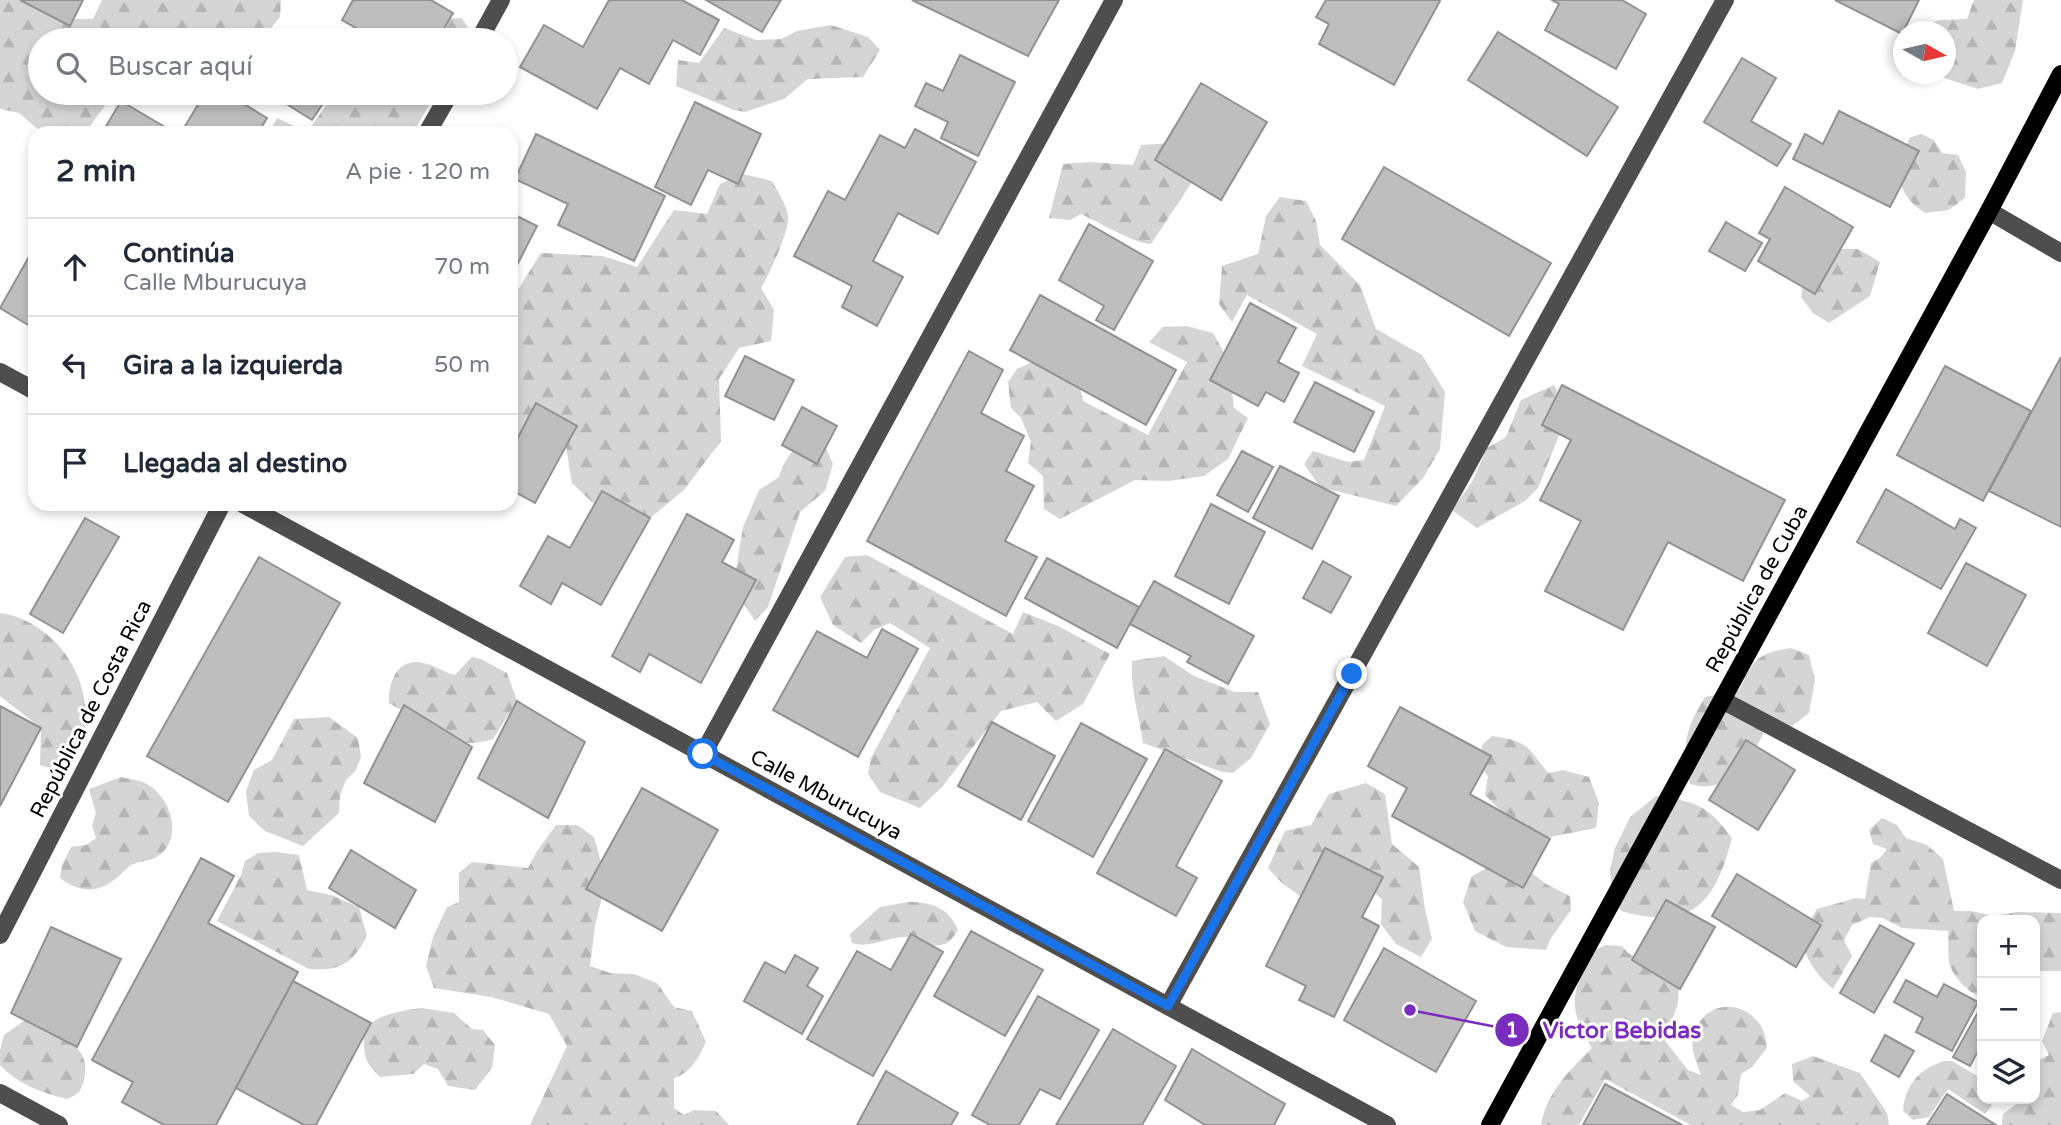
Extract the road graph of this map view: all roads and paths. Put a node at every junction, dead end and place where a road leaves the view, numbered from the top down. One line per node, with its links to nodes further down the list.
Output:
1 (501, 0): 4 (street)
2 (1114, 0): 15 (street)
3 (1725, 0): 18 (street)
4 (486, 28)
5 (2061, 74): 8 (main road, República de Cuba)
6 (443, 105): 7 (street)
7 (431, 126)
8 (1989, 211): 9 (street); 14 (main road, República de Cuba)
9 (2061, 253)
10 (0, 372): 11 (street)
11 (28, 387)
12 (218, 511): 17 (street, República de Costa Rica)
13 (256, 511): 15 (street, Calle Mburucuya)
14 (1722, 700): 16 (street); 22 (main road, República de Cuba)
15 (703, 754): 18 (street, Calle Mburucuya)
16 (2061, 880)
17 (0, 935)
18 (1168, 1006): 21 (street, Calle Mburucuya)
19 (0, 1093): 20 (street)
20 (59, 1125)
21 (1387, 1125)
22 (1489, 1125)

